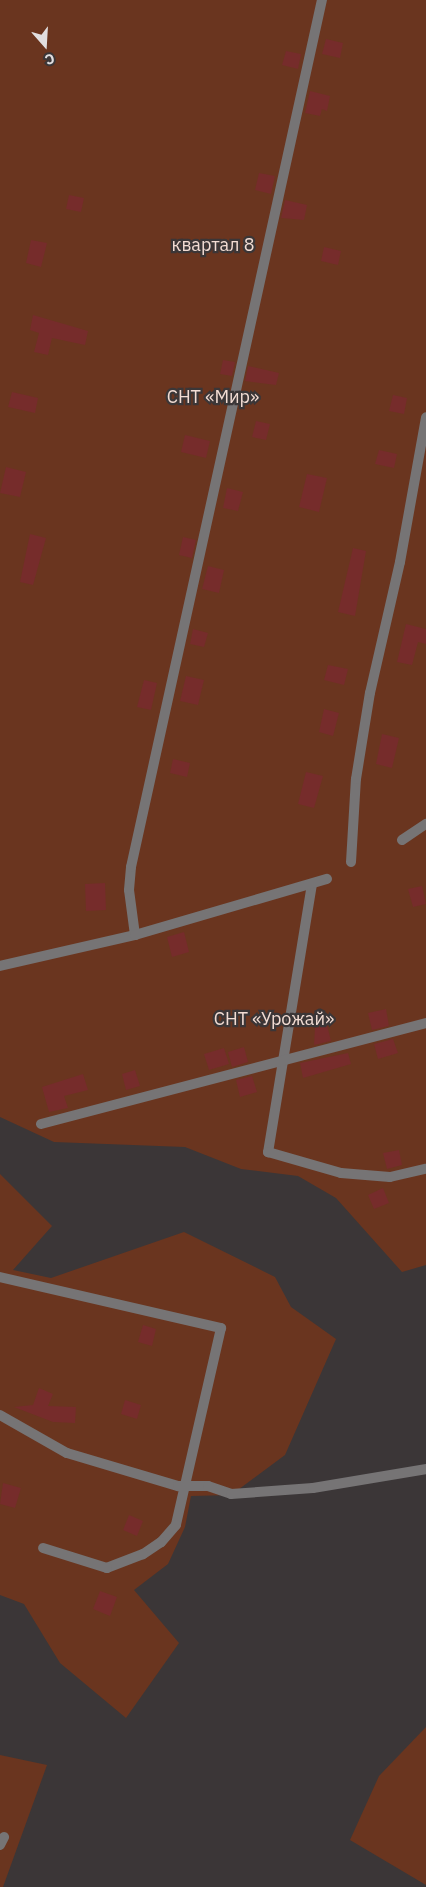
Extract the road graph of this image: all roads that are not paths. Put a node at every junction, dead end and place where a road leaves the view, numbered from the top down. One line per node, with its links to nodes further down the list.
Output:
1 (322, 0): 8 (street)
2 (426, 417): 5 (street)
3 (426, 824): 4 (street)
4 (402, 840)
5 (351, 862)
6 (327, 880): 7 (street)
7 (312, 884): 8 (street); 11 (street)
8 (135, 936): 9 (street)
9 (0, 966)
10 (426, 1022): 11 (street)
11 (283, 1058): 12 (street); 13 (street)
12 (41, 1124)
13 (426, 1169)
14 (0, 1277): 17 (street)
15 (0, 1415): 17 (street)
16 (426, 1469): 17 (street)
17 (184, 1486): 18 (street)
18 (43, 1548)

